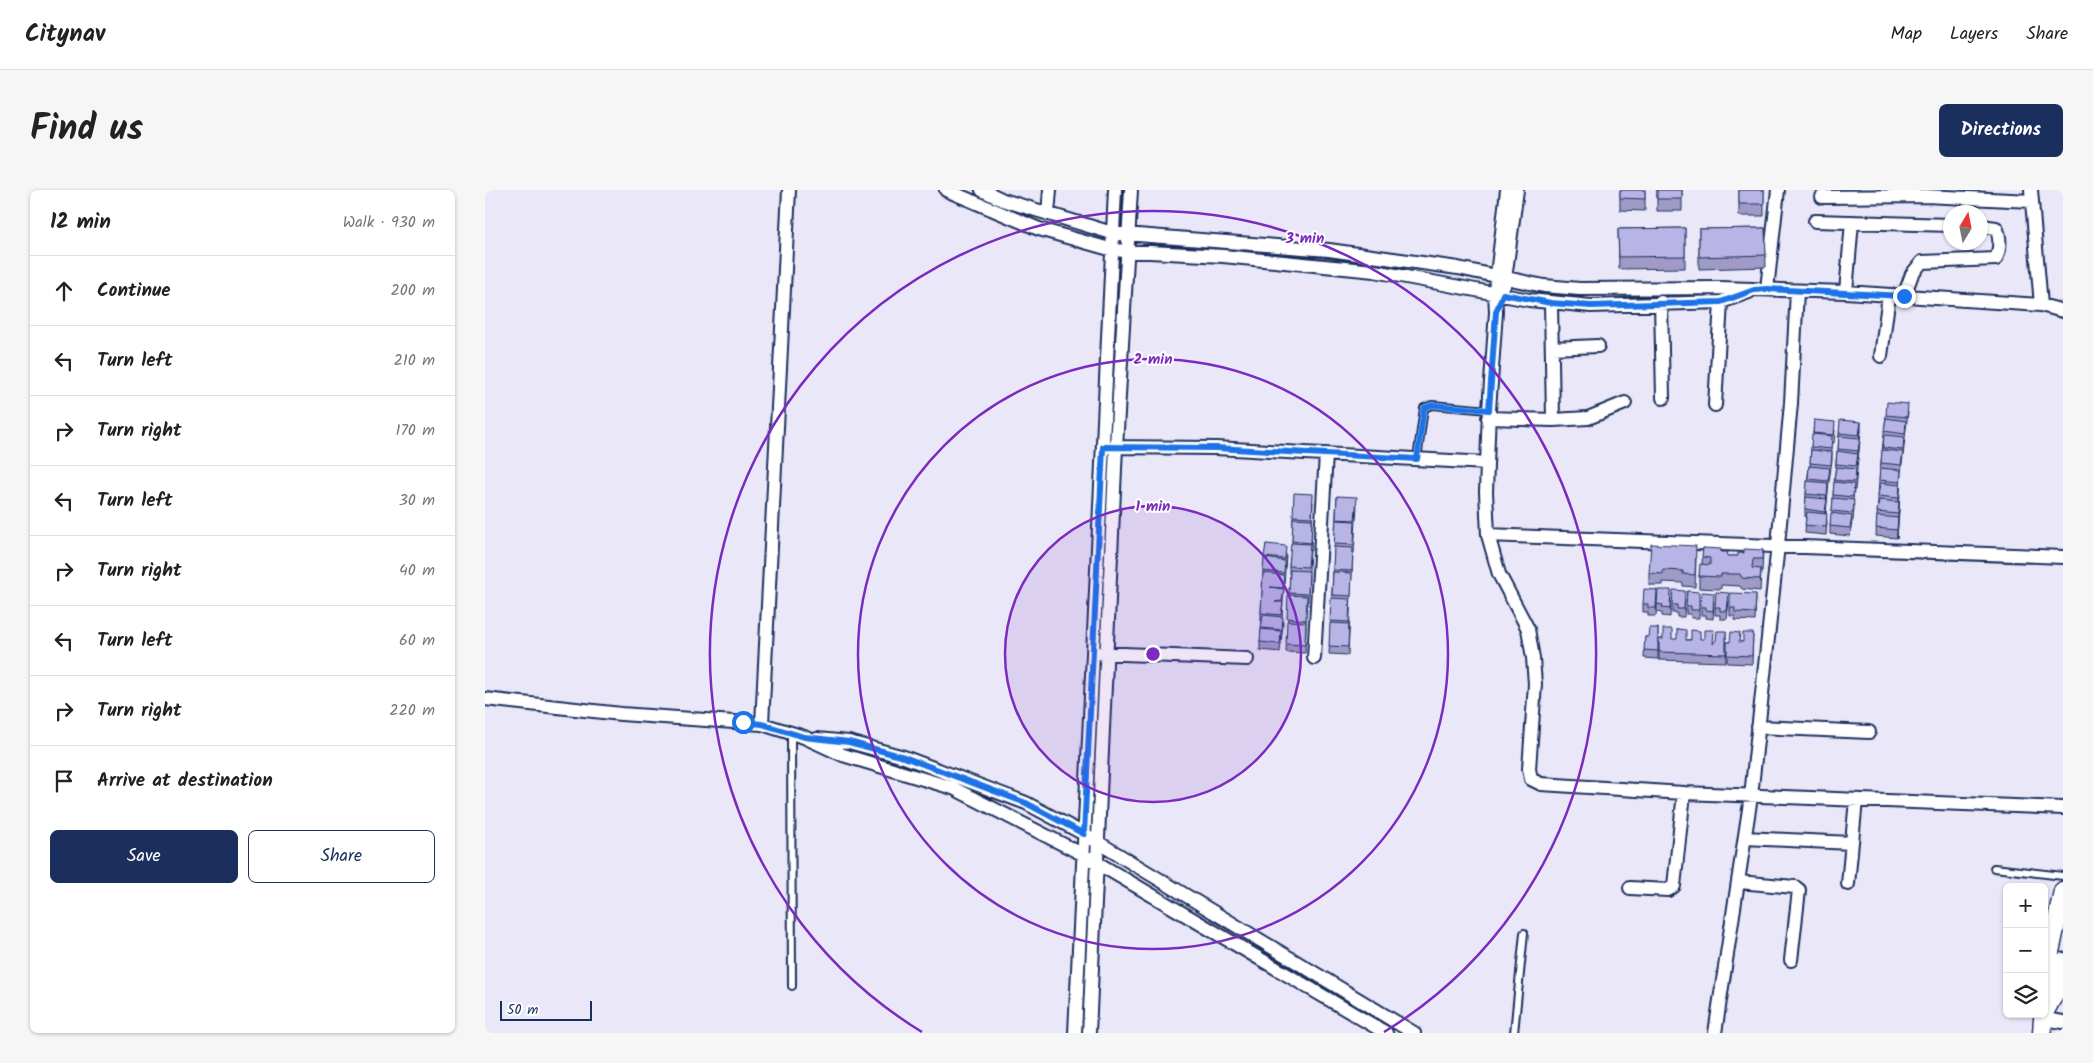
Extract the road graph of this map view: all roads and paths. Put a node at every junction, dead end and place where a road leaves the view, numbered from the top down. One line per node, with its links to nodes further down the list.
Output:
1 (789, 190): 57 (street)
2 (946, 190): 20 (street)
3 (983, 190): 13 (street)
4 (1050, 190): 13 (street)
5 (1115, 190): 18 (street)
6 (1131, 190): 19 (street)
7 (1507, 190): 22 (street)
8 (1517, 190): 22 (street)
9 (1778, 190): 23 (street)
10 (1926, 193): 11 (street); 12 (street)
11 (2031, 196): 34 (street)
12 (1822, 197)
13 (1048, 214): 18 (street)
14 (1815, 221): 15 (street)
15 (1852, 222): 16 (street); 26 (street)
16 (1943, 225)
17 (1988, 227): 29 (street)
18 (1112, 233): 19 (street); 20 (street)
19 (1129, 234): 21 (street); 22 (street)
20 (1113, 250): 21 (street); 44 (street)
21 (1129, 251): 27 (street); 45 (street)
22 (1501, 277): 24 (street); 27 (street)
23 (1767, 289): 24 (street); 25 (street)
24 (1754, 290): 31 (street)
25 (1797, 291): 26 (street); 50 (street)
26 (1846, 292): 28 (street)
27 (1499, 293): 32 (street); 42 (street)
28 (1889, 295): 29 (street); 38 (street)
29 (1904, 296): 34 (street)
30 (1661, 302): 31 (street); 32 (street); 39 (street)
31 (1721, 302): 41 (street)
32 (1551, 303): 37 (street)
33 (2063, 304): 34 (street)
34 (2045, 306): 35 (street)
35 (2063, 312)
36 (1598, 346): 37 (street)
37 (1552, 348): 43 (street)
38 (1881, 356)
39 (1663, 398)
40 (1625, 403): 43 (street)
41 (1715, 405)
42 (1489, 414): 43 (street); 47 (lane); 48 (street)
43 (1553, 420)
44 (1103, 447): 45 (street); 52 (street)
45 (1116, 448): 46 (street); 53 (street)
46 (1326, 454): 47 (street); 54 (street)
47 (1417, 459): 48 (street)
48 (1487, 463): 49 (street)
49 (1488, 535): 50 (street); 62 (street)
50 (1778, 545): 51 (street); 58 (street)
51 (2063, 558)
52 (1091, 652): 53 (street); 66 (street)
53 (1107, 653): 55 (street); 68 (street)
54 (1314, 658)
55 (1247, 659)
56 (485, 699): 57 (street)
57 (762, 724): 60 (street)
58 (1758, 727): 59 (street); 63 (street)
59 (1869, 732)
60 (791, 733): 61 (street); 82 (lane)
61 (804, 737): 66 (street); 70 (street)
62 (1684, 793): 63 (street); 76 (street)
63 (1751, 796): 64 (street); 67 (street)
64 (1856, 800): 65 (street); 69 (street)
65 (2063, 808)
66 (1084, 834): 68 (street); 70 (street)
67 (1745, 838): 69 (street); 74 (street)
68 (1098, 843): 71 (street); 89 (street)
69 (1852, 843): 75 (street)
70 (1082, 854): 71 (street); 86 (street)
71 (1097, 862): 87 (street); 88 (street)
72 (1994, 868): 73 (lane)
73 (2063, 876)
74 (1739, 882): 79 (street); 91 (street)
75 (1848, 884)
76 (1630, 888)
77 (2063, 891): 81 (main road)
78 (1524, 933): 90 (lane)
79 (1791, 960)
80 (2063, 962): 83 (main road)
81 (2045, 973)
82 (793, 986)
83 (2048, 1008)
84 (2048, 1018): 85 (street)
85 (2063, 1022)
86 (1075, 1033)
87 (1089, 1033)
88 (1386, 1033)
89 (1414, 1033)
90 (1514, 1033)
91 (1715, 1033)

